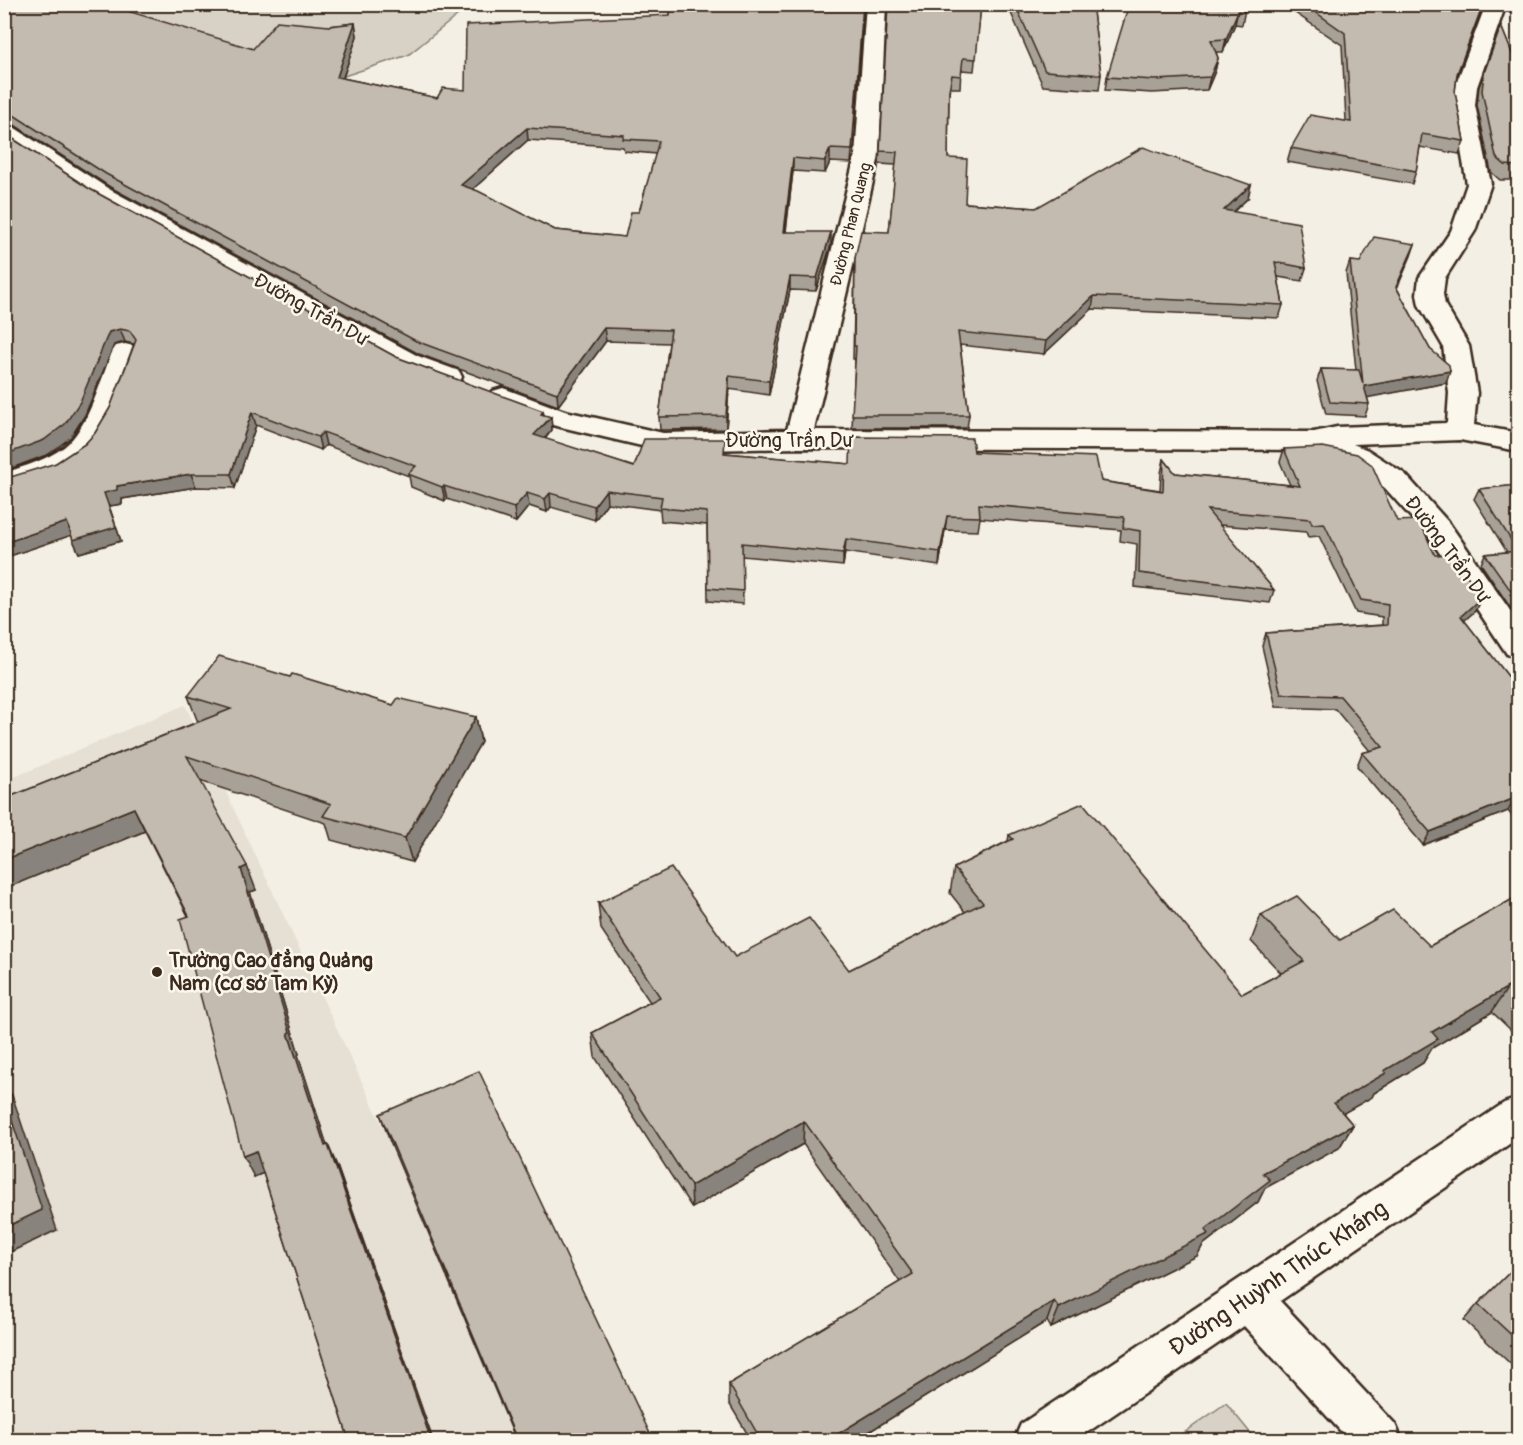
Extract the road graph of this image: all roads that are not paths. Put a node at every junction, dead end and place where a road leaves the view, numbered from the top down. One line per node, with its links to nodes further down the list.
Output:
1 (876, 4): 6 (street, Đường Phan Quang)
2 (1496, 4): 5 (street)
3 (4, 131): 6 (street, Đường Trần Dư)
4 (125, 352): 9 (street)
5 (1460, 431): 7 (street); 8 (street)
6 (798, 439): 7 (street, Đường Trần Dư)
7 (1314, 441): 10 (street, Đường Trần Dư)
8 (1518, 442)
9 (4, 484)
10 (1518, 646)
11 (1518, 1116): 12 (street, Đường Huỳnh Thúc Kháng)
12 (1248, 1299): 13 (street, Đường Huỳnh Thúc Kháng); 14 (street)
13 (1037, 1440)
14 (1379, 1440)

